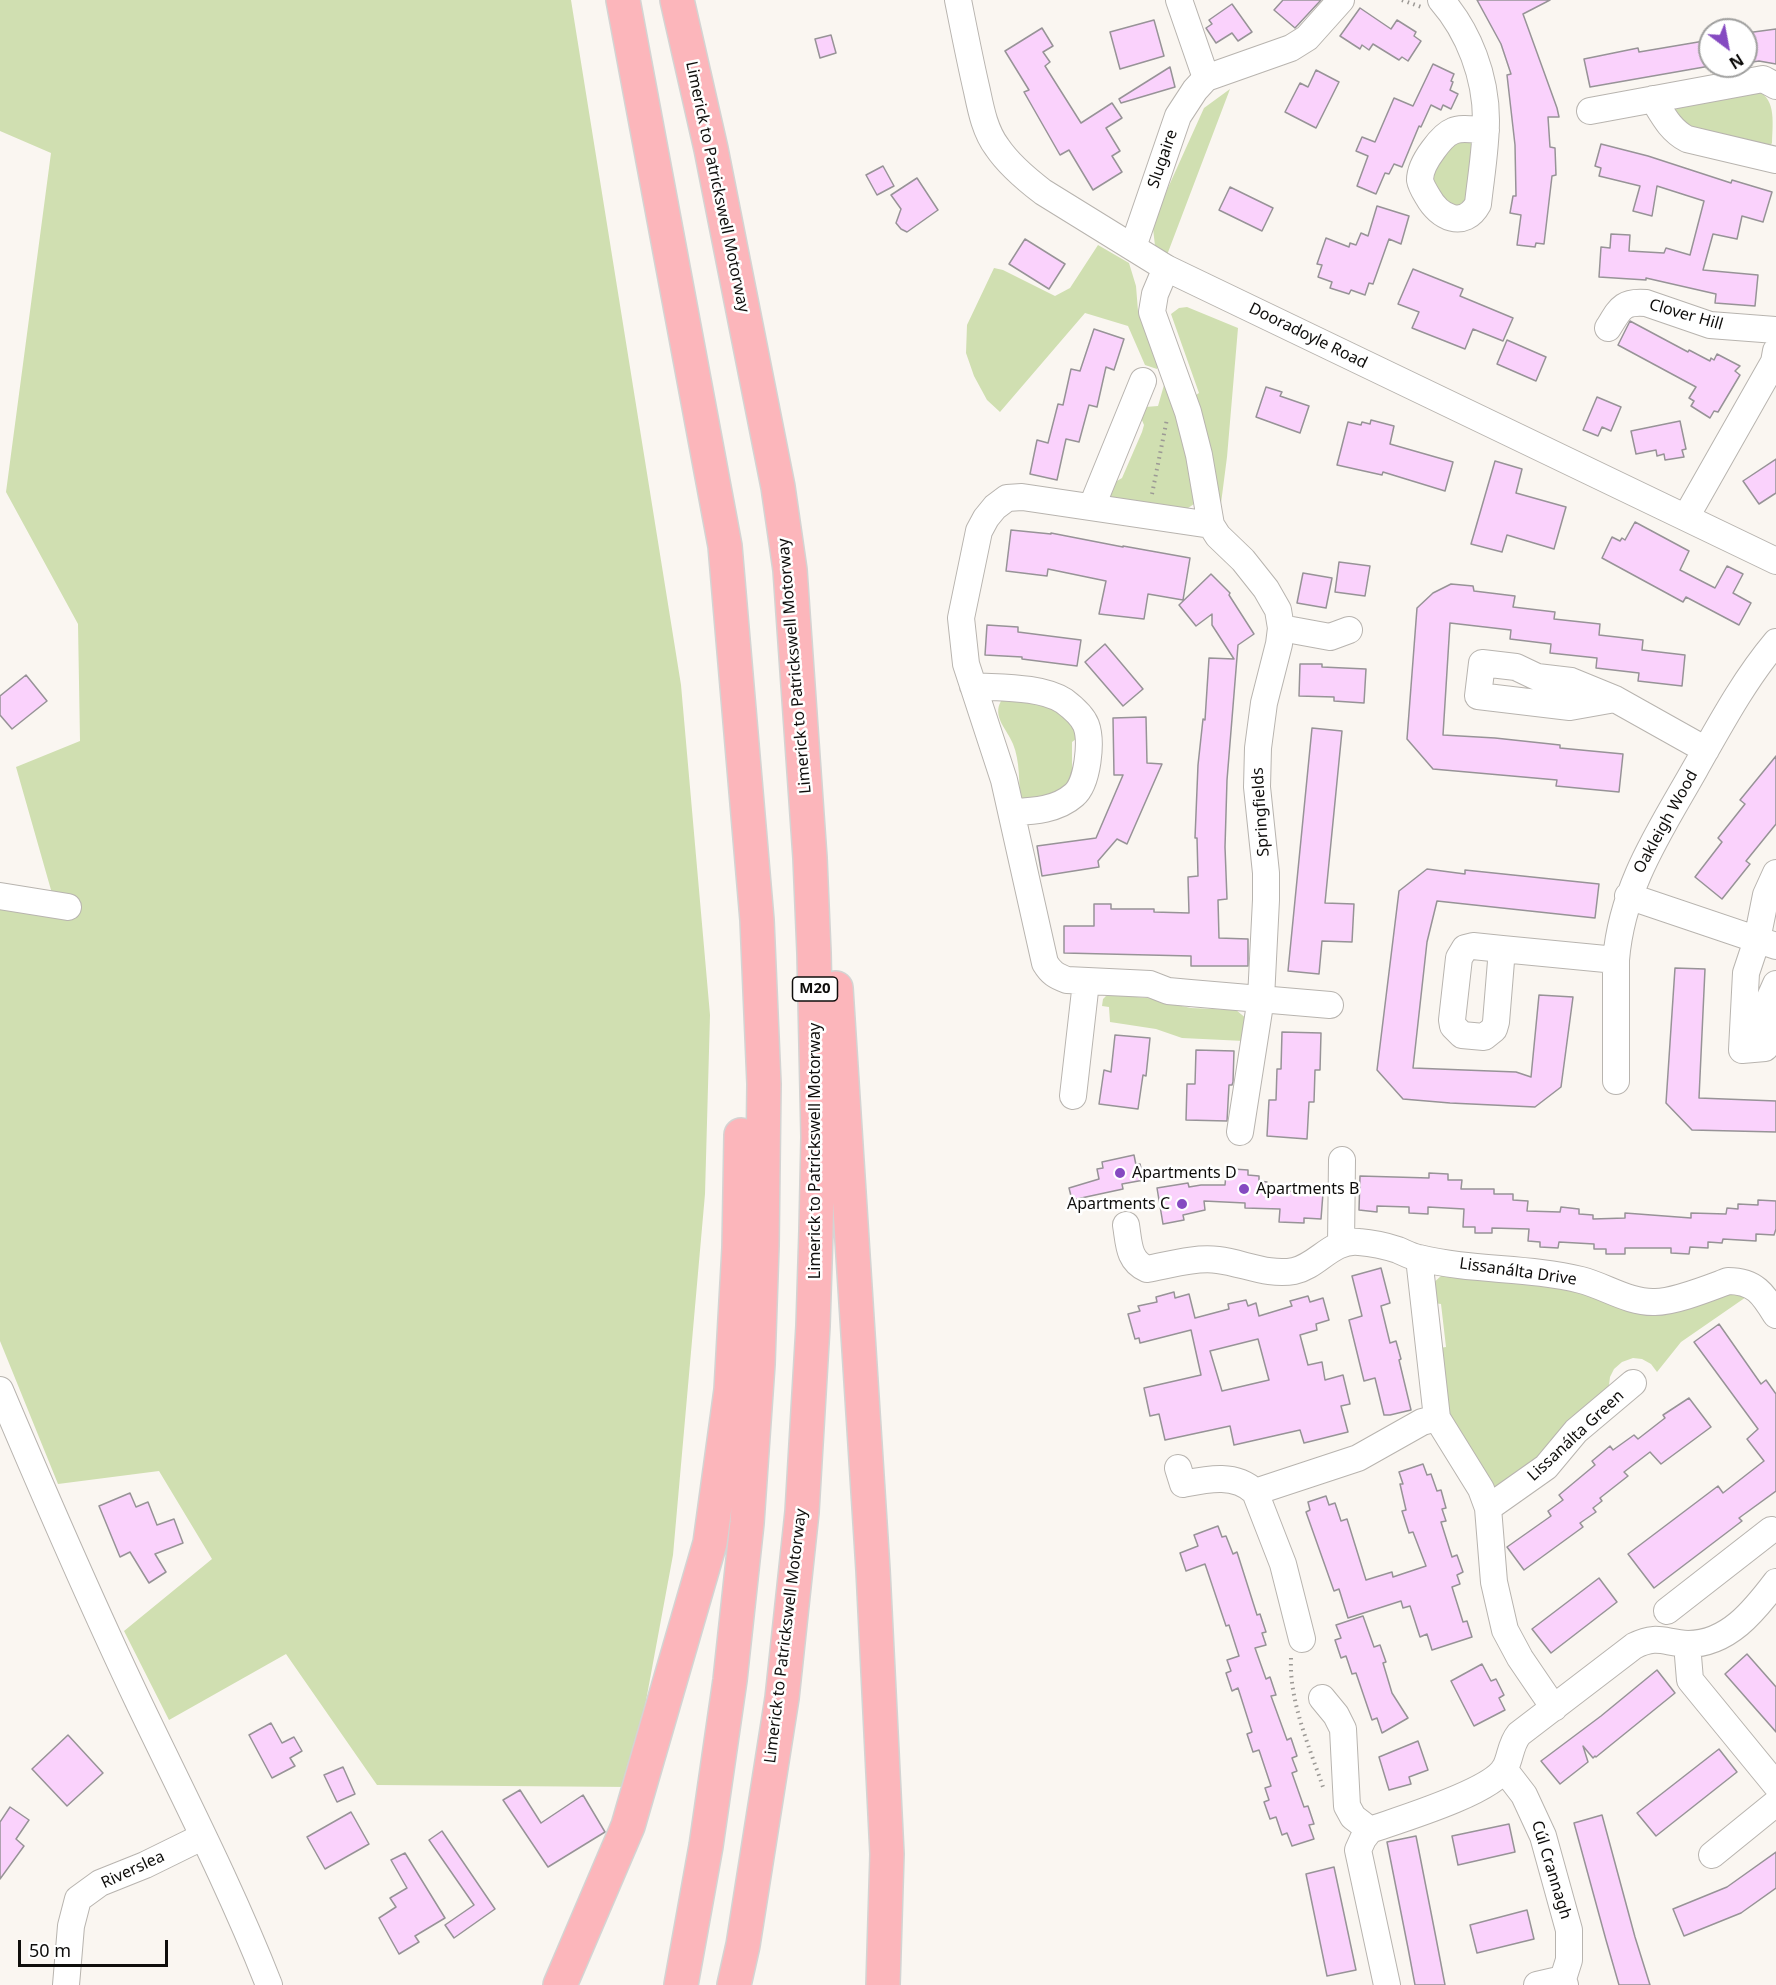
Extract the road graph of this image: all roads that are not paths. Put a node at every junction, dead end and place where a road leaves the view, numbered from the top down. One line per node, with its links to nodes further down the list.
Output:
1 (623, 0): 26 (highway)
2 (677, 0): 23 (highway, Limerick to Patrickswell Motorway / M20)
3 (958, 0): 13 (street, Dooradoyle Road)
4 (1179, 0): 7 (street)
5 (1341, 0): 7 (street)
6 (1432, 4): 11 (street)
7 (1206, 78): 13 (street, Slugaire)
8 (1776, 86): 9 (street)
9 (1653, 99): 10 (street); 12 (street)
10 (1590, 111)
11 (1486, 130)
12 (1776, 160)
13 (1133, 247): 14 (street, Dooradoyle Road)
14 (1166, 268): 20 (street, Dooradoyle Road); 21 (street)
15 (1608, 328): 16 (street, Clover Hill)
16 (1776, 330)
17 (1776, 358): 20 (street)
18 (1143, 381): 19 (street)
19 (1092, 506): 21 (street); 28 (street)
20 (1686, 517): 22 (street, Dooradoyle Road)
21 (1211, 525): 24 (street, Springfields)
22 (1776, 561)
23 (790, 570): 76 (highway, Limerick to Patrickswell Motorway / M20); 77 (highway, M20)
24 (1281, 628): 25 (street); 41 (street, Springfields)
25 (1349, 630)
26 (733, 635): 74 (highway); 75 (highway)
27 (1776, 642): 30 (street, Oakleigh Wood)
28 (973, 686): 31 (street); 31 (street)
29 (1615, 699): 30 (street)
30 (1706, 750): 34 (street, Oakleigh Wood)
31 (1013, 812): 39 (street)
32 (1776, 873): 36 (street)
33 (0, 896): 35 (street)
34 (1628, 896): 36 (street, Oakleigh Wood); 38 (street, Oakleigh Wood)
35 (68, 907)
36 (1766, 943): 40 (street)
37 (1502, 948): 38 (street)
38 (1616, 960): 43 (street, Oakleigh Wood)
39 (1086, 982): 41 (street); 44 (street)
40 (1776, 984)
41 (1261, 998): 42 (street); 45 (street, Springfields)
42 (1330, 1005)
43 (1616, 1082)
44 (1072, 1096)
45 (1240, 1132)
46 (1342, 1160): 48 (street)
47 (1126, 1225): 48 (street)
48 (1341, 1244): 49 (street, Lissanálta Drive)
49 (1419, 1258): 50 (street, Lissanálta Drive); 53 (street)
50 (1776, 1315)
51 (1633, 1383): 56 (street, Lissanálta Green)
52 (0, 1390): 69 (street)
53 (1437, 1418): 55 (street); 56 (street)
54 (1178, 1468): 55 (street)
55 (1255, 1492): 62 (street)
56 (1488, 1508): 64 (street)
57 (1772, 1530): 58 (street)
58 (1750, 1548): 59 (street); 60 (street)
59 (1776, 1581): 61 (street)
60 (1667, 1611)
61 (1687, 1644): 64 (street); 66 (street)
62 (1297, 1647)
63 (1322, 1698): 68 (street)
64 (1554, 1708): 65 (street)
65 (1504, 1769): 68 (street); 71 (street, Cúl Crannagh)
66 (1776, 1785)
67 (1776, 1803): 70 (street)
68 (1370, 1830): 78 (street)
69 (202, 1838): 72 (street, Riverslea); 73 (street)
70 (1712, 1854)
71 (1564, 1982): 79 (street, Cúl Crannagh)
72 (66, 1985)
73 (269, 1985)
74 (560, 1985)
75 (681, 1985)
76 (734, 1985)
77 (883, 1985)
78 (1387, 1985)
79 (1537, 1985)

